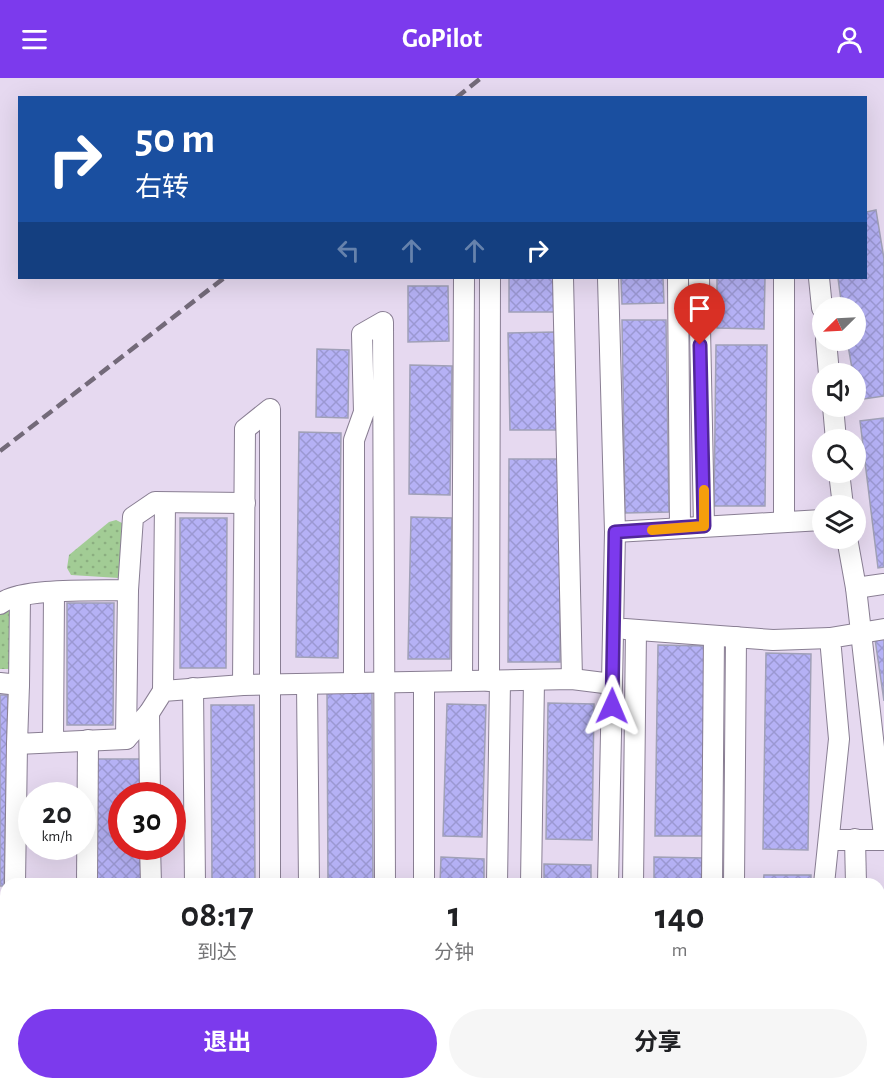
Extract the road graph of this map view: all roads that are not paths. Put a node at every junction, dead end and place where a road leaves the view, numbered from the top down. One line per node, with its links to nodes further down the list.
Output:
1 (464, 279): 33 (street)
2 (490, 279): 34 (street)
3 (563, 279): 31 (street)
4 (608, 279): 16 (street)
5 (678, 279): 15 (street)
6 (699, 279): 14 (street)
7 (784, 279): 13 (street)
8 (819, 279): 9 (street)
9 (821, 297)
10 (165, 503): 11 (street); 20 (street); 44 (street)
11 (245, 503): 39 (street); 42 (street)
12 (812, 521): 13 (street)
13 (784, 522): 14 (street)
14 (704, 526): 15 (street)
15 (680, 528): 16 (street)
16 (615, 532): 24 (street)
17 (850, 549): 19 (street)
18 (884, 585): 19 (street)
19 (856, 588): 27 (street)
20 (128, 590): 21 (street); 46 (street)
21 (54, 592): 22 (street); 48 (street)
22 (20, 596): 23 (street); 38 (street)
23 (0, 604)
24 (613, 629): 26 (street); 41 (street)
25 (884, 629): 27 (street)
26 (636, 630): 28 (street); 66 (street)
27 (862, 633): 30 (street); 51 (street)
28 (714, 636): 29 (street); 67 (street)
29 (736, 638): 30 (street); 68 (street)
30 (830, 638): 53 (street)
31 (572, 679): 32 (street); 41 (street)
32 (534, 680): 34 (street); 64 (street)
33 (462, 681): 34 (street); 37 (street)
34 (495, 681): 63 (street)
35 (354, 683): 36 (street); 36 (street); 40 (street)
36 (385, 683): 37 (street); 61 (street)
37 (424, 683): 62 (street)
38 (9, 684): 49 (street)
39 (269, 684): 40 (street); 42 (street); 59 (street)
40 (307, 684): 60 (street)
41 (612, 684): 65 (street)
42 (243, 685): 43 (street)
43 (193, 688): 44 (street); 58 (street)
44 (163, 691): 45 (street)
45 (148, 713): 46 (street); 50 (street)
46 (126, 739): 47 (street)
47 (88, 740): 48 (street); 56 (street)
48 (53, 742): 49 (street)
49 (16, 744): 55 (street)
50 (150, 782)
51 (884, 838): 52 (street)
52 (855, 839): 53 (street); 70 (street)
53 (829, 840): 69 (street)
54 (150, 860): 57 (street)
55 (15, 878)
56 (87, 878)
57 (151, 878)
58 (195, 878)
59 (270, 878)
60 (309, 878)
61 (385, 878)
62 (424, 878)
63 (497, 878)
64 (531, 878)
65 (608, 878)
66 (633, 878)
67 (712, 878)
68 (734, 878)
69 (825, 878)
70 (856, 878)

